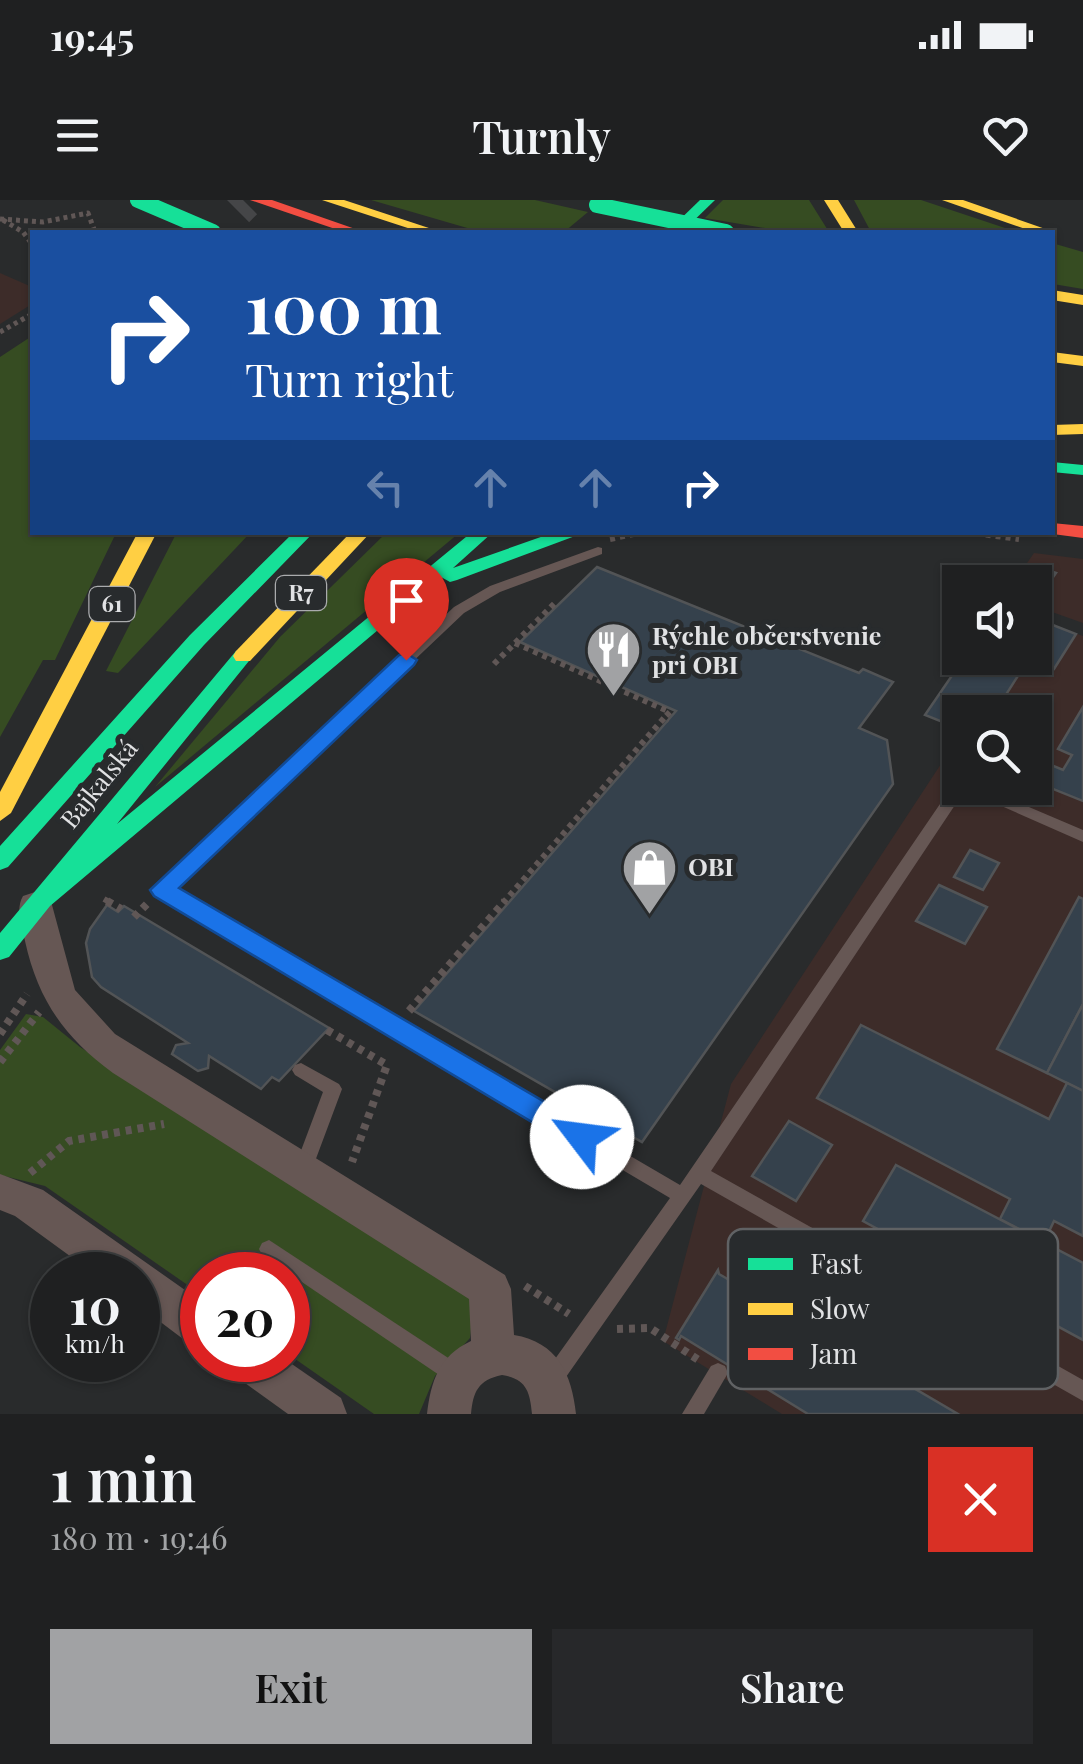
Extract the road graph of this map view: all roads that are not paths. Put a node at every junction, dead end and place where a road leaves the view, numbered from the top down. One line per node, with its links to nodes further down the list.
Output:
1 (138, 200): 10 (main road, bridge)
2 (182, 200): 11 (main road)
3 (257, 200): 12 (main road)
4 (329, 200): 13 (main road)
5 (664, 200): 14 (main road)
6 (708, 200): 15 (main road)
7 (831, 200): 17 (main road)
8 (949, 200): 18 (main road)
9 (586, 202): 16 (main road, bridge)
10 (217, 228)
11 (161, 230)
12 (351, 230)
13 (427, 230)
14 (631, 230)
15 (676, 230)
16 (717, 230)
17 (849, 230)
18 (1041, 230)
19 (1055, 295): 20 (main road)
20 (1083, 300)
21 (1055, 316): 22 (main road)
22 (1083, 321)
23 (1055, 357): 24 (main road)
24 (1083, 360)
25 (1055, 380): 26 (main road)
26 (1083, 384)
27 (1083, 429): 28 (main road)
28 (1055, 430)
29 (1055, 467): 30 (main road)
30 (1083, 470)
31 (1055, 529): 32 (main road)
32 (1083, 532)
33 (146, 535): 40 (main road, 61)
34 (359, 535): 46 (main road, Bajkalská / R7)
35 (480, 535): 39 (main road)
36 (567, 535): 39 (main road)
37 (297, 538): 45 (main road, Bajkalská / R7)
38 (598, 551): 52 (lane)
39 (407, 597): 46 (main road)
40 (8, 786): 43 (main road, 61)
41 (947, 805): 50 (lane)
42 (1011, 805): 44 (lane)
43 (0, 813)
44 (1083, 836)
45 (0, 861)
46 (35, 906): 47 (main road, Bajkalská); 49 (street)
47 (0, 950)
48 (301, 1070): 49 (lane)
49 (302, 1172): 59 (street)
50 (698, 1173): 52 (lane); 53 (lane)
51 (6, 1193): 55 (street)
52 (683, 1196): 61 (lane)
53 (797, 1229)
54 (269, 1248): 59 (lane)
55 (95, 1252)
56 (718, 1373): 63 (lane)
57 (1058, 1377): 60 (lane)
58 (280, 1382): 62 (street)
59 (467, 1382): 61 (street)
60 (1083, 1391)
61 (552, 1399)
62 (324, 1414)
63 (692, 1414)

